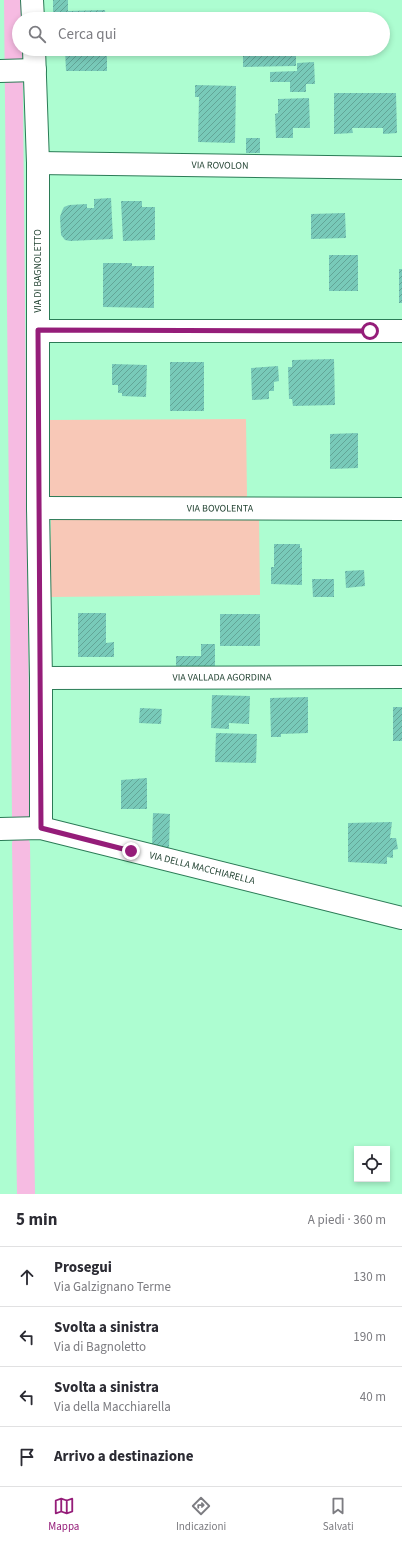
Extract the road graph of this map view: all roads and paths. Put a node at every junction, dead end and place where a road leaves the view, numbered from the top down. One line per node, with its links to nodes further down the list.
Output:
1 (32, 0): 2 (street)
2 (33, 12)
3 (20, 66): 4 (street, VIA DI BAGNOLETTO)
4 (38, 163): 5 (street, VIA ROVOLON); 6 (street, VIA DI BAGNOLETTO)
5 (402, 168)
6 (38, 330): 7 (street); 8 (street, VIA DI BAGNOLETTO)
7 (402, 331)
8 (38, 508): 9 (street, VIA BOVOLENTA); 11 (street, VIA DI BAGNOLETTO)
9 (402, 509)
10 (402, 677): 11 (street, VIA VALLADA AGORDINA)
11 (41, 678): 12 (street, VIA DI BAGNOLETTO)
12 (41, 828): 13 (street, VIA DELLA MACCHIARELLA); 14 (street, VIA DELLA MACCHIARELLA)
13 (0, 829)
14 (402, 918)

